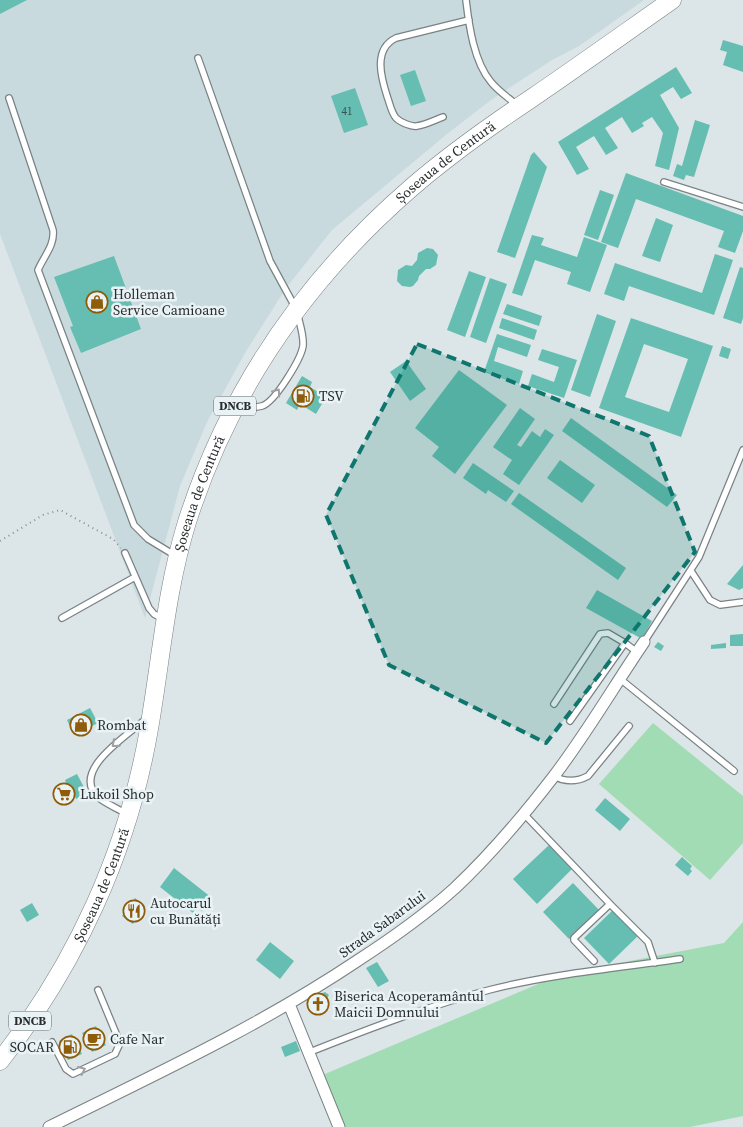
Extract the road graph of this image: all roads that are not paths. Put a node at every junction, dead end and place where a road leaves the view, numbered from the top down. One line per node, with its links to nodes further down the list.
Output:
1 (466, 0): 3 (lane)
2 (672, 0): 6 (main road, Șoseaua de Centură / DNCB)
3 (469, 20): 6 (lane); 7 (lane)
4 (198, 58): 10 (lane)
5 (9, 98): 14 (lane)
6 (519, 106): 10 (main road, Șoseaua de Centură / DNCB)
7 (443, 117)
8 (664, 182): 9 (lane)
9 (743, 207)
10 (296, 309): 11 (main road, Șoseaua de Centură / DNCB); 11 (lane, one-way to 10)
11 (234, 408): 14 (main road, Șoseaua de Centură / DNCB)
12 (743, 450): 15 (lane)
13 (125, 553): 16 (lane)
14 (178, 557): 19 (main road, Șoseaua de Centură / DNCB)
15 (691, 571): 17 (lane); 20 (lane)
16 (135, 577): 18 (lane); 19 (lane)
17 (743, 602)
18 (62, 618)
19 (164, 620): 25 (main road, Șoseaua de Centură / DNCB)
20 (644, 642): 22 (street, Strada Sabarului)
21 (624, 643): 22 (lane); 24 (lane); 26 (lane)
22 (638, 652): 23 (street, Strada Sabarului)
23 (619, 678): 28 (lane); 29 (street, Strada Sabarului)
24 (554, 704)
25 (152, 713): 31 (main road, Șoseaua de Centură / DNCB); 31 (lane, one-way to 31)
26 (570, 721)
27 (629, 726): 29 (lane)
28 (734, 771)
29 (554, 776): 30 (street, Strada Sabarului)
30 (524, 814): 32 (lane); 37 (street, Strada Sabarului)
31 (129, 815): 40 (main road, Șoseaua de Centură / DNCB)
32 (610, 904): 34 (lane); 35 (lane)
33 (680, 959): 35 (lane)
34 (594, 961)
35 (655, 963): 39 (lane)
36 (98, 990): 38 (lane, one-way to 36)
37 (290, 1004): 39 (street); 41 (street, Strada Sabarului)
38 (52, 1042)
39 (310, 1052): 42 (street)
40 (0, 1061)
41 (49, 1127)
42 (338, 1127)

